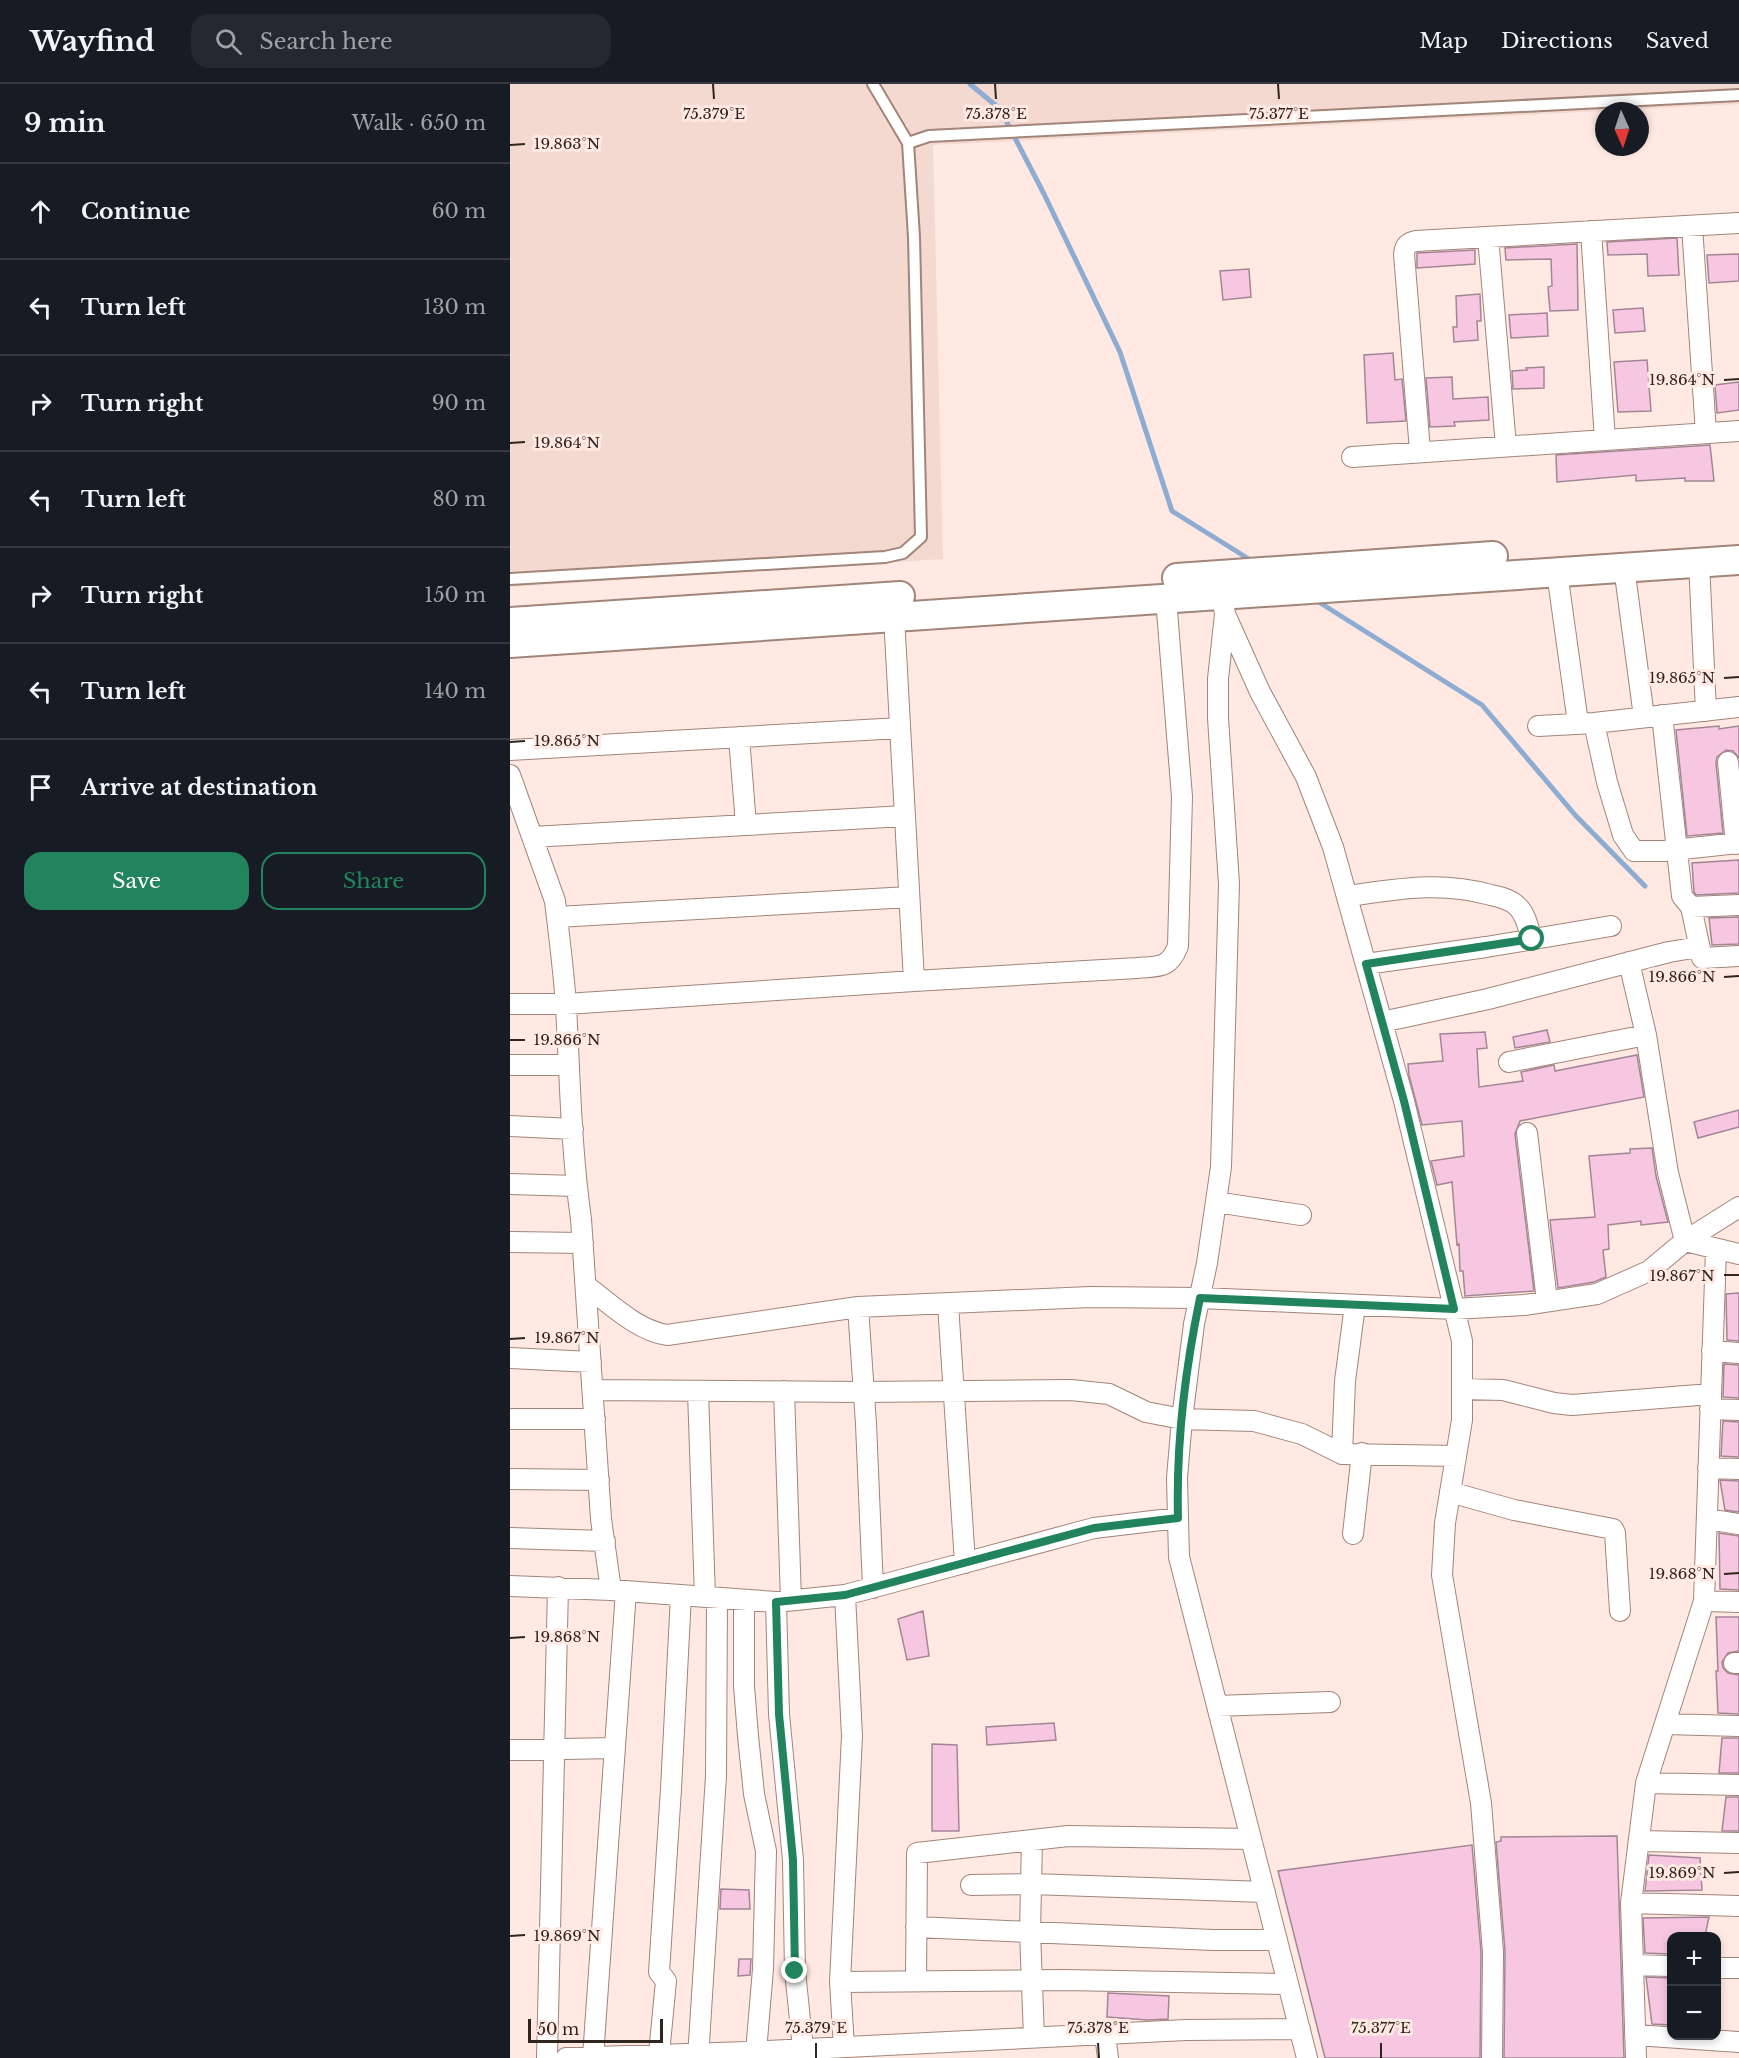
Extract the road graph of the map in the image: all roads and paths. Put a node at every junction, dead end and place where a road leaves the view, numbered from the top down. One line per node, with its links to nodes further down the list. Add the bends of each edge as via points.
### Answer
1 (873, 84): 3 (lane)
2 (1739, 94): 3 (lane, via 929,136)
3 (908, 143): 19 (lane, via 921,537 903,553 885,557)
4 (1739, 223): 5 (street)
5 (1692, 226): 6 (street); 9 (street)
6 (1591, 231): 7 (street); 10 (street)
7 (1488, 237): 11 (street); 12 (street, via 1416,241 1405,248)
8 (1739, 431): 9 (street)
9 (1706, 433): 10 (street)
10 (1605, 440): 11 (street)
11 (1506, 446): 12 (street)
12 (1420, 451): 13 (street)
13 (1352, 457)
14 (1739, 540): 20 (street)
15 (1739, 560): 16 (street)
16 (1699, 562): 17 (street); 27 (street)
17 (1624, 567): 18 (street); 28 (street)
18 (1557, 572): 20 (street); 29 (street)
19 (510, 579)
20 (1309, 579): 21 (street)
21 (1226, 591): 22 (street); 24 (street); 41 (street, via 1260,692 1306,777); 65 (street, via 1218,718 1229,884 1221,1167)
22 (1167, 599): 23 (street); 52 (street, via 1182,797 1178,946 1173,958 1166,965 1137,968)
23 (894, 616): 25 (street); 31 (street)
24 (510, 622)
25 (510, 643)
26 (1739, 707): 27 (street)
27 (1706, 711): 28 (street)
28 (1653, 716): 29 (street); 40 (street)
29 (1586, 723): 30 (street); 40 (street, via 1623,835 1634,851)
30 (1538, 726)
31 (900, 729): 32 (street); 36 (street)
32 (739, 737): 33 (street); 37 (street)
33 (510, 750)
34 (1728, 762): 39 (street)
35 (510, 775): 38 (street)
36 (905, 816): 37 (street); 42 (street)
37 (746, 825): 38 (street)
38 (532, 837): 45 (street, via 555,901)
39 (1738, 843): 40 (street)
40 (1677, 850): 44 (street, via 1682,896)
41 (1348, 896): 47 (street, via 1426,886 1478,892 1517,906); 51 (street)
42 (909, 897): 45 (street); 52 (street)
43 (1739, 905): 44 (street)
44 (1691, 907): 48 (street)
45 (556, 917): 54 (street)
46 (1611, 926): 47 (street)
47 (1532, 939): 51 (street)
48 (1700, 947): 49 (street, via 1702,958); 50 (street)
49 (1739, 956)
50 (1629, 962): 55 (street); 56 (street)
51 (1366, 964): 55 (street)
52 (914, 981): 54 (street)
53 (510, 1004): 54 (street)
54 (566, 1004): 59 (street)
55 (1382, 1022): 79 (street)
56 (1646, 1035): 57 (street); 68 (street, via 1668,1173)
57 (1509, 1062)
58 (510, 1065): 59 (street)
59 (569, 1065): 61 (street)
60 (510, 1126): 61 (street)
61 (573, 1129): 64 (street)
62 (1527, 1133): 75 (street)
63 (510, 1184): 64 (street)
64 (576, 1186): 70 (street)
65 (1216, 1202): 67 (street); 74 (street)
66 (1739, 1208): 68 (street)
67 (1301, 1215)
68 (1685, 1241): 71 (street); 75 (street, via 1649,1271 1597,1294)
69 (510, 1242): 70 (street)
70 (583, 1243): 73 (street)
71 (1716, 1250): 72 (street); 80 (street)
72 (1739, 1254)
73 (586, 1286): 78 (street, via 644,1328 667,1335); 83 (street)
74 (1200, 1298): 76 (street, via 1090,1297); 77 (street); 94 (street)
75 (1547, 1301): 79 (street)
76 (948, 1304): 78 (street); 87 (street)
77 (1355, 1305): 79 (street); 95 (street, via 1345,1381)
78 (858, 1307): 89 (street)
79 (1454, 1309): 84 (street, via 1462,1341)
80 (1712, 1351): 81 (street); 90 (street)
81 (1739, 1353)
82 (510, 1358): 83 (street)
83 (591, 1362): 85 (street)
84 (1462, 1389): 90 (street, via 1503,1390 1572,1405); 97 (street)
85 (593, 1390): 86 (street); 93 (street)
86 (698, 1391): 88 (street); 116 (street)
87 (954, 1391): 89 (street); 94 (street, via 1071,1390 1109,1394 1146,1412); 109 (street)
88 (784, 1392): 89 (street); 118 (street)
89 (863, 1392): 112 (street)
90 (1711, 1401): 91 (street); 98 (street)
91 (1739, 1410)
92 (510, 1419): 93 (street)
93 (595, 1419): 101 (street)
94 (1182, 1419): 95 (street, via 1254,1421 1302,1434); 103 (street)
95 (1342, 1454): 96 (street)
96 (1362, 1454): 97 (street); 106 (street)
97 (1456, 1456): 102 (street)
98 (1708, 1468): 99 (street); 104 (street)
99 (1739, 1469)
100 (510, 1479): 101 (street)
101 (599, 1480): 108 (street)
102 (1450, 1492): 121 (street, via 1514,1510 1613,1529); 169 (street, via 1442,1575 1481,1803 1493,1952)
103 (1178, 1518): 109 (street, via 1094,1528); 123 (street, via 1179,1557)
104 (1707, 1519): 105 (street); 119 (street)
105 (1739, 1524)
106 (1353, 1534)
107 (510, 1538): 108 (street)
108 (604, 1541): 113 (street)
109 (965, 1563): 112 (street)
110 (510, 1586): 111 (street)
111 (558, 1587): 113 (street); 127 (street)
112 (873, 1587): 115 (street)
113 (619, 1591): 114 (street); 126 (street)
114 (681, 1595): 116 (street); 160 (street, via 658,1972 666,1981)
115 (845, 1595): 118 (street); 148 (street, via 852,1736)
116 (711, 1597): 117 (street); 162 (street, via 716,1776)
117 (744, 1600): 118 (street); 161 (street, via 748,1736 754,1794 766,1851 763,1969)
118 (784, 1601): 157 (street, via 779,1714 793,1860 795,1971)
119 (1704, 1601): 120 (street); 124 (street)
120 (1739, 1602)
121 (1620, 1611)
122 (1330, 1702): 123 (street)
123 (1218, 1707): 131 (street)
124 (1665, 1724): 125 (street); 129 (street)
125 (1739, 1726)
126 (615, 1748): 127 (street); 163 (street)
127 (553, 1749): 128 (street); 165 (street)
128 (510, 1750)
129 (1646, 1783): 130 (street); 133 (street)
130 (1739, 1785)
131 (1251, 1839): 132 (street, via 1068,1836); 137 (street)
132 (1032, 1840): 135 (street); 140 (street, via 917,1853)
133 (1639, 1841): 134 (street); 138 (street)
134 (1739, 1843)
135 (1031, 1884): 136 (street); 137 (street); 141 (street)
136 (971, 1885)
137 (1265, 1892): 142 (street)
138 (1631, 1903): 139 (street); 143 (street)
139 (1739, 1906)
140 (916, 1927): 141 (street); 149 (street)
141 (1030, 1932): 142 (street); 147 (street)
142 (1277, 1940): 150 (street)
143 (1633, 1965): 144 (street); 153 (street)
144 (1667, 1966)
145 (1721, 1968): 146 (street)
146 (1739, 1968)
147 (1033, 1980): 149 (street); 150 (street); 154 (street)
148 (840, 1982): 149 (street); 156 (street)
149 (916, 1982)
150 (1288, 1984): 151 (street)
151 (1300, 2029): 152 (street); 168 (street)
152 (1105, 2034): 154 (street); 167 (street)
153 (1635, 2035): 155 (street); 170 (street)
154 (1034, 2037): 158 (street)
155 (1739, 2042)
156 (844, 2047): 157 (street); 159 (street)
157 (803, 2049): 161 (street)
158 (985, 2049): 159 (street)
159 (867, 2052)
160 (659, 2054): 162 (street); 164 (street)
161 (750, 2054): 162 (street)
162 (698, 2055)
163 (593, 2057): 164 (street); 166 (street)
164 (630, 2057)
165 (547, 2058)
166 (566, 2058)
167 (1108, 2058)
168 (1307, 2058)
169 (1492, 2058)
170 (1636, 2058)

